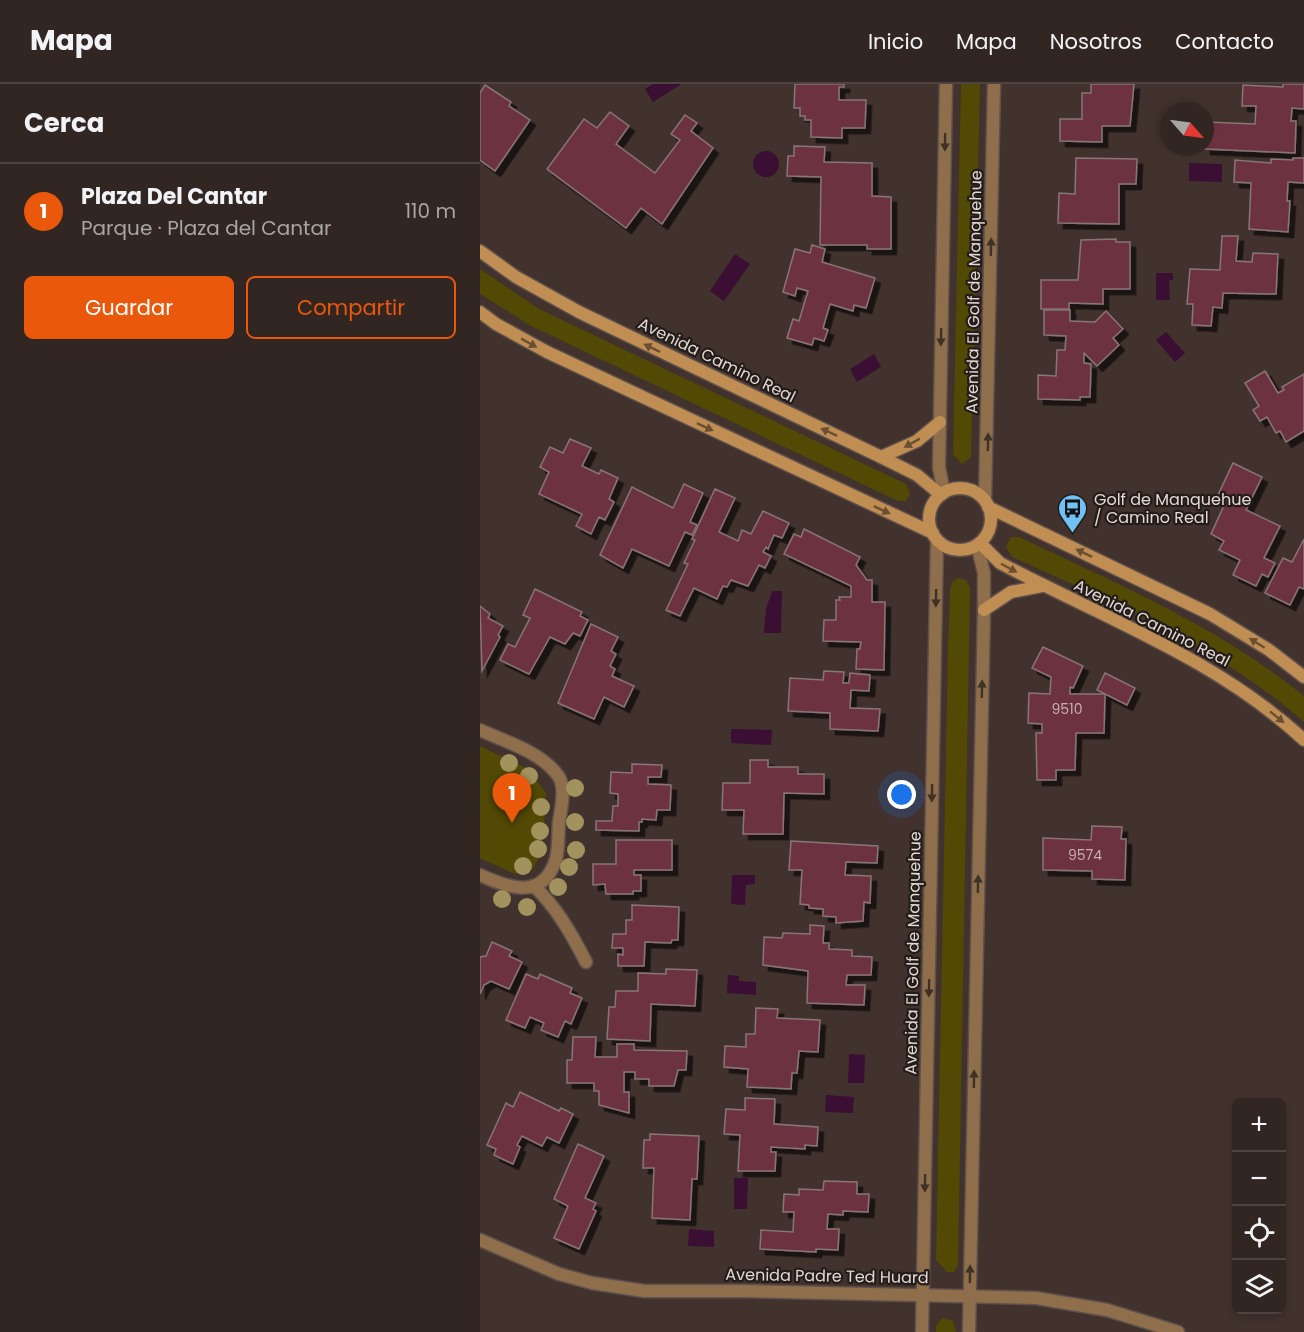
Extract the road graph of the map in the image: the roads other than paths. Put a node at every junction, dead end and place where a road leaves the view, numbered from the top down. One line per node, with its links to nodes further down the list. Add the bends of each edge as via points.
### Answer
1 (946, 84): 5 (street, Avenida El Golf de Manquehue, one-way to 5)
2 (994, 84): 8 (street, Avenida El Golf de Manquehue, one-way to 2)
3 (480, 251): 6 (main road, Avenida Camino Real, one-way to 3, via 579,312 516,277)
4 (480, 312): 9 (main road, one-way to 9, via 547,352)
5 (940, 422): 6 (main road, one-way to 6, via 917,441); 7 (street, Avenida El Golf de Manquehue)
6 (881, 457): 7 (main road, Avenida Camino Real)
7 (943, 494): 8 (main road, via 970,490); 9 (main road, via 930,516)
8 (987, 504): 10 (main road, via 991,524); 13 (main road, Avenida Camino Real, one-way to 8, via 1210,614)
9 (935, 536): 10 (main road, via 953,549); 20 (street, Avenida El Golf de Manquehue, one-way to 20)
10 (978, 544): 11 (main road, Avenida Camino Real, one-way to 11, via 993,558); 12 (street, via 984,573)
11 (1044, 586): 12 (main road, via 1011,592); 15 (main road, Avenida Camino Real, one-way to 15, via 1210,669 1276,715)
12 (984, 610): 21 (street, one-way to 12)
13 (1304, 677)
14 (480, 730): 17 (street, via 546,764 560,778 556,859 546,878)
15 (1304, 740)
16 (480, 875): 17 (street, via 508,887)
17 (534, 886): 18 (street, via 567,926)
18 (586, 962)
19 (480, 1240): 20 (street, Avenida Padre Ted Huard, via 559,1274 644,1291)
20 (923, 1294): 21 (street, Avenida Padre Ted Huard); 22 (street, Avenida El Golf de Manquehue)
21 (970, 1295): 23 (street); 24 (street, Avenida Padre Ted Huard, via 1072,1303)
22 (922, 1332)
23 (969, 1332)
24 (1178, 1332)

